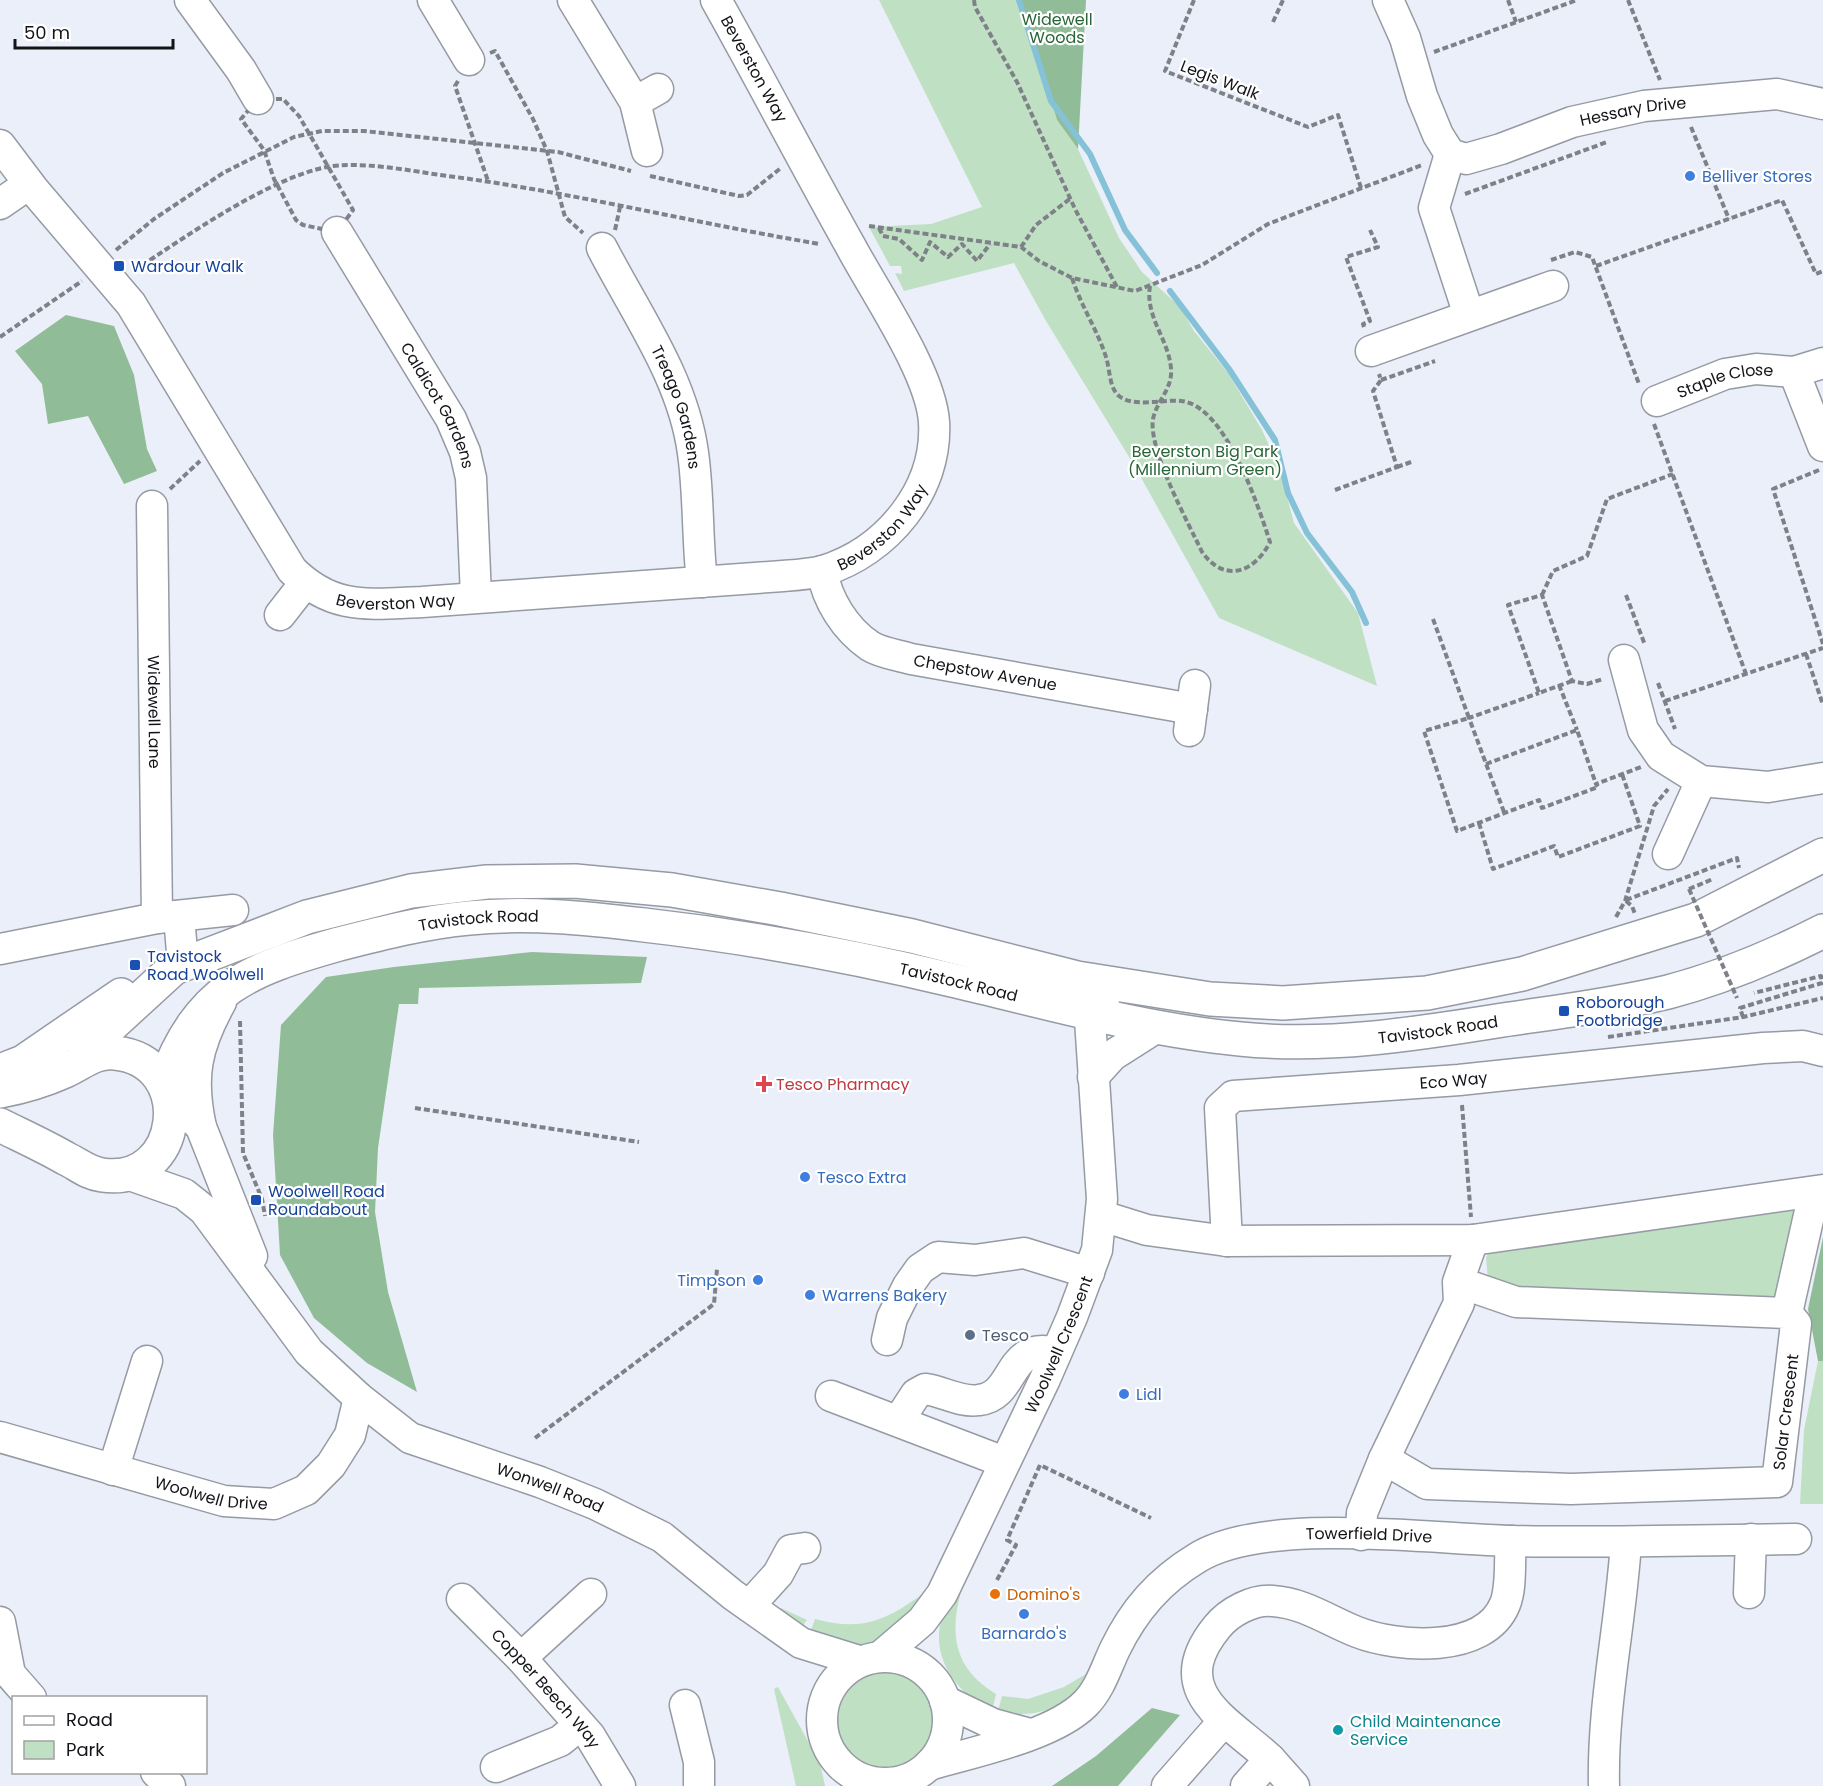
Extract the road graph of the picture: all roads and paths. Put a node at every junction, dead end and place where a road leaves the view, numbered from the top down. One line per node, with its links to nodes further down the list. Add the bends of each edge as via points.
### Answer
1 (190, 0): 16 (street)
2 (433, 0): 14 (street)
3 (573, 0): 25 (street, via 646,96)
4 (716, 0): 27 (street, Beverston Way)
5 (974, 0): 34 (path)
6 (1194, 0): 32 (path, Legis Walk, via 1165,71 1308,127 1338,115)
7 (1282, 0): 12 (path)
8 (1388, 0): 15 (street)
9 (1508, 0): 13 (path)
10 (1577, 0): 13 (path)
11 (1628, 0): 17 (path, via 1655,73)
12 (1273, 22)
13 (1516, 22): 15 (path)
14 (469, 60): 21 (path, via 455,86); 24 (path, via 495,51)
15 (1412, 61): 26 (street, via 1437,135)
16 (258, 99): 19 (path, via 283,99); 23 (path, via 241,119)
17 (1676, 102): 18 (street, Hessary Drive, via 1776,94); 26 (street, Hessary Drive, via 1572,122 1466,159); 37 (path, via 1680,116 1694,130)
18 (1823, 104)
19 (310, 134): 21 (path, via 364,131); 23 (path); 28 (path)
20 (1615, 139): 36 (path, via 1475,189)
21 (475, 144): 24 (path); 29 (path)
22 (0, 145): 30 (street, Beverston Way)
23 (264, 150): 31 (path); 45 (path, via 222,172 154,219)
24 (546, 151): 27 (path, via 739,196 747,195 774,171); 33 (path)
25 (647, 151)
26 (1450, 154): 32 (path); 36 (street)
27 (802, 157): 40 (street, Beverston Way)
28 (328, 166): 29 (path); 31 (path); 39 (path, via 353,210)
29 (488, 181): 33 (path)
30 (29, 184): 35 (street); 45 (street, Beverston Way)
31 (279, 185): 39 (path, via 296,220); 45 (path)
32 (1361, 188): 47 (path, via 1268,224 1202,265)
33 (557, 193): 40 (path, via 829,245); 43 (path, via 565,217)
34 (1071, 198): 42 (path, via 1036,225); 49 (path)
35 (0, 204)
36 (1434, 208): 50 (street)
37 (1729, 219): 44 (path, via 1782,200 1816,273); 57 (path, via 1596,266)
38 (879, 228): 40 (path, via 861,225); 41 (path); 41 (path, via 883,236 899,238 922,260 930,242 948,256 962,244 977,261)
39 (337, 232): 70 (street, Caldicot Gardens, via 451,419 465,452 471,478)
40 (844, 234): 66 (street, Beverston Way, via 923,381 930,399 933,447 926,476 901,519 868,549)
41 (991, 243): 42 (path)
42 (1021, 247): 46 (path)
43 (602, 248): 67 (street, Treago Gardens, via 658,350 683,407 693,452)
44 (1823, 271)
45 (106, 272): 51 (path); 59 (street, Beverston Way)
46 (1072, 278): 49 (path); 58 (path, via 1100,340 1113,389 1128,400)
47 (1150, 286): 49 (path, via 1135,291); 58 (path, via 1151,317 1161,330 1172,372)
48 (1553, 286): 50 (street)
49 (1118, 288)
50 (1469, 315): 52 (street)
51 (0, 337)
52 (1371, 351)
53 (1435, 361): 56 (path)
54 (1823, 363): 55 (street, Staple Close)
55 (1794, 372): 57 (street, Staple Close, via 1756,369 1725,374); 60 (street, Staple Close)
56 (1381, 380)
57 (1650, 397): 64 (path)
58 (1161, 401): 58 (path, via 1187,401 1201,408 1243,468 1270,542 1252,566 1228,571 1211,564 1202,552 1164,471 1155,438 1153,420)
59 (217, 445): 65 (path); 68 (street, Beverston Way, via 292,570)
60 (1823, 446)
61 (1414, 461): 62 (path)
62 (1397, 467)
63 (1823, 469): 73 (path, via 1773,489)
64 (1673, 474): 69 (path, via 1606,499 1587,556 1553,571); 76 (path)
65 (152, 506): 99 (street, Widewell Lane)
66 (822, 571): 67 (street, Beverston Way); 82 (street, Chepstow Avenue, via 836,610 851,630 871,646 911,658)
67 (702, 582): 70 (street, Beverston Way)
68 (305, 583): 70 (street, Beverston Way, via 332,599 350,604); 71 (street)
69 (1542, 595): 77 (path); 79 (path, via 1508,605)
70 (476, 597)
71 (280, 615)
72 (1433, 619): 83 (path)
73 (1823, 646): 74 (path)
74 (1806, 654): 76 (path); 81 (path)
75 (1625, 666): 77 (path, via 1587,684); 85 (street, via 1643,730)
76 (1746, 674): 80 (path)
77 (1572, 681): 78 (path)
78 (1559, 686): 79 (path); 84 (path)
79 (1539, 693): 83 (path)
80 (1665, 701)
81 (1823, 705)
82 (1192, 708)
83 (1469, 718): 86 (path); 92 (path, via 1424,731 1456,831)
84 (1577, 730): 86 (path); 90 (path)
85 (1664, 758): 87 (path); 89 (street)
86 (1486, 764): 91 (path)
87 (1622, 774): 90 (path); 92 (path, via 1640,826 1558,857 1554,846 1493,869)
88 (1823, 778): 89 (street, via 1768,787)
89 (1701, 781): 93 (street)
90 (1596, 784): 91 (path, via 1598,787 1542,808 1539,800)
91 (1504, 813): 92 (path)
92 (1479, 823)
93 (1668, 854)
94 (1823, 855): 105 (highway, Tavistock Road, via 1696,920 1522,974 1426,993 1283,1003 1210,999)
95 (1731, 872): 97 (path, via 1741,867 1737,858)
96 (1720, 876): 110 (path, bridge, via 1689,889 1737,998 1821,976 1822,983 1740,1008)
97 (1625, 901): 100 (path, via 1632,906); 101 (path)
98 (233, 910): 99 (street)
99 (168, 917): 103 (street); 104 (street)
100 (1636, 918)
101 (1612, 922)
102 (1817, 936): 111 (highway, Tavistock Road, via 1781,953 1668,992 1375,1039 1293,1043)
103 (0, 949)
104 (178, 966): 105 (highway, Tavistock Road, via 307,917 391,895 488,882 575,881 672,890 780,909); 114 (highway, Tavistock Road, via 103,1033); 115 (highway, via 109,1002 23,1062)
105 (1114, 985): 109 (street)
106 (1823, 998): 110 (path)
107 (234, 1001): 108 (highway, Tavistock Road, via 279,961 390,930 471,918 565,916 792,945); 118 (highway, Tavistock Road, via 213,1000 191,1023 174,1055); 122 (street, via 209,1024 198,1055 194,1081); 127 (path, via 243,1153)
108 (1059, 1005): 109 (highway, Tavistock Road); 116 (street, Woolwell Crescent)
109 (1090, 1013): 111 (highway, Tavistock Road); 116 (street)
110 (1743, 1017): 112 (path)
111 (1157, 1027): 116 (street, via 1113,1055)
112 (1650, 1029)
113 (1823, 1051): 117 (street, Eco Way, via 1803,1046 1763,1048)
114 (75, 1065): 118 (highway, via 100,1053 125,1054 147,1065); 119 (highway, via 21,1087)
115 (0, 1071)
116 (1093, 1077): 126 (street, Woolwell Crescent)
117 (1459, 1080): 128 (path); 129 (street, Eco Way, via 1233,1096 1220,1108)
118 (166, 1089): 122 (street, Wonwell Road); 124 (highway, via 171,1119 165,1143 149,1162)
119 (0, 1091)
120 (415, 1108): 123 (path)
121 (0, 1125): 124 (highway, via 79,1167 102,1175)
122 (201, 1127): 133 (street, Wonwell Road)
123 (639, 1142)
124 (127, 1174): 133 (street, Wonwell Road, via 184,1194 204,1210)
125 (1819, 1192): 128 (street); 134 (street)
126 (1102, 1216): 129 (street, via 1147,1230); 131 (street, Woolwell Crescent)
127 (266, 1218)
128 (1473, 1240): 129 (street); 132 (street)
129 (1227, 1242)
130 (717, 1269): 142 (path, via 714,1305)
131 (1089, 1273): 135 (street, via 1024,1253 975,1260 939,1257 921,1269 899,1300); 136 (street, Woolwell Crescent)
132 (1458, 1282): 134 (street, via 1516,1302); 143 (street, via 1459,1303)
133 (264, 1290): 139 (street, Wonwell Road, via 309,1352)
134 (1787, 1313): 143 (street, Solar Crescent, via 1796,1324 1777,1482 1571,1489 1426,1484)
135 (887, 1340)
136 (1056, 1353): 140 (street, via 1040,1349 1021,1357 1007,1381 982,1400 964,1401 925,1389 915,1394); 144 (street, Woolwell Crescent)
137 (147, 1361): 145 (street)
138 (831, 1396): 140 (street)
139 (359, 1398): 145 (street, Woolwell Drive, via 350,1435 331,1466 306,1491 274,1504 224,1501); 158 (street, Wonwell Road, via 410,1438 540,1482 662,1537)
140 (899, 1420): 144 (street)
141 (0, 1437): 145 (street, Woolwell Drive)
142 (535, 1438)
143 (1384, 1459): 147 (street, via 1362,1513)
144 (1004, 1462): 154 (street, Woolwell Crescent)
145 (114, 1470)
146 (1151, 1518): 153 (path, via 1041,1465 1008,1540 1016,1545)
147 (1361, 1535): 150 (street, Towerfield Drive); 168 (street, Towerfield Drive, via 1283,1534 1232,1543 1199,1556 1144,1601 1085,1704 1067,1718)
148 (1751, 1539): 149 (street, Towerfield Drive); 151 (street, Towerfield Drive); 155 (street)
149 (1796, 1539)
150 (1511, 1541): 151 (street, Towerfield Drive); 166 (street, via 1505,1603 1494,1622 1479,1633 1456,1641 1420,1644 1359,1633 1302,1606 1271,1600 1245,1606 1224,1619 1208,1638 1198,1664 1199,1684 1207,1705)
151 (1626, 1542): 181 (street, via 1623,1600 1603,1744)
152 (806, 1548): 158 (street, via 791,1550 778,1574)
153 (997, 1580)
154 (942, 1593): 161 (street, Woolwell Crescent, via 901,1642); 162 (street, Woolwell Crescent, via 932,1628)
155 (1749, 1593)
156 (591, 1594): 160 (street)
157 (462, 1599): 160 (street, Copper Beech Way)
158 (741, 1601): 161 (street, Wonwell Road, via 801,1643)
159 (0, 1622): 163 (street, via 10,1674)
160 (521, 1658): 167 (street, Copper Beech Way)
161 (870, 1659): 162 (street, via 904,1659); 174 (street, via 836,1678 823,1703 822,1731)
162 (930, 1675): 164 (street)
163 (29, 1696)
164 (945, 1701): 168 (street, via 993,1724); 171 (street, via 946,1735)
165 (685, 1705): 173 (street)
166 (1223, 1722): 169 (street); 178 (street)
167 (580, 1725): 170 (street, via 560,1742); 177 (street, Copper Beech Way)
168 (1030, 1734): 171 (street, Towerfield Drive)
169 (1269, 1759): 179 (street); 180 (street)
170 (494, 1765)
171 (929, 1765): 175 (street)
172 (157, 1774): 176 (street)
173 (699, 1774)
174 (838, 1776): 175 (street)
175 (896, 1784)
176 (170, 1786)
177 (620, 1786)
178 (1167, 1786)
179 (1246, 1786)
180 (1294, 1786)
181 (1604, 1786)

